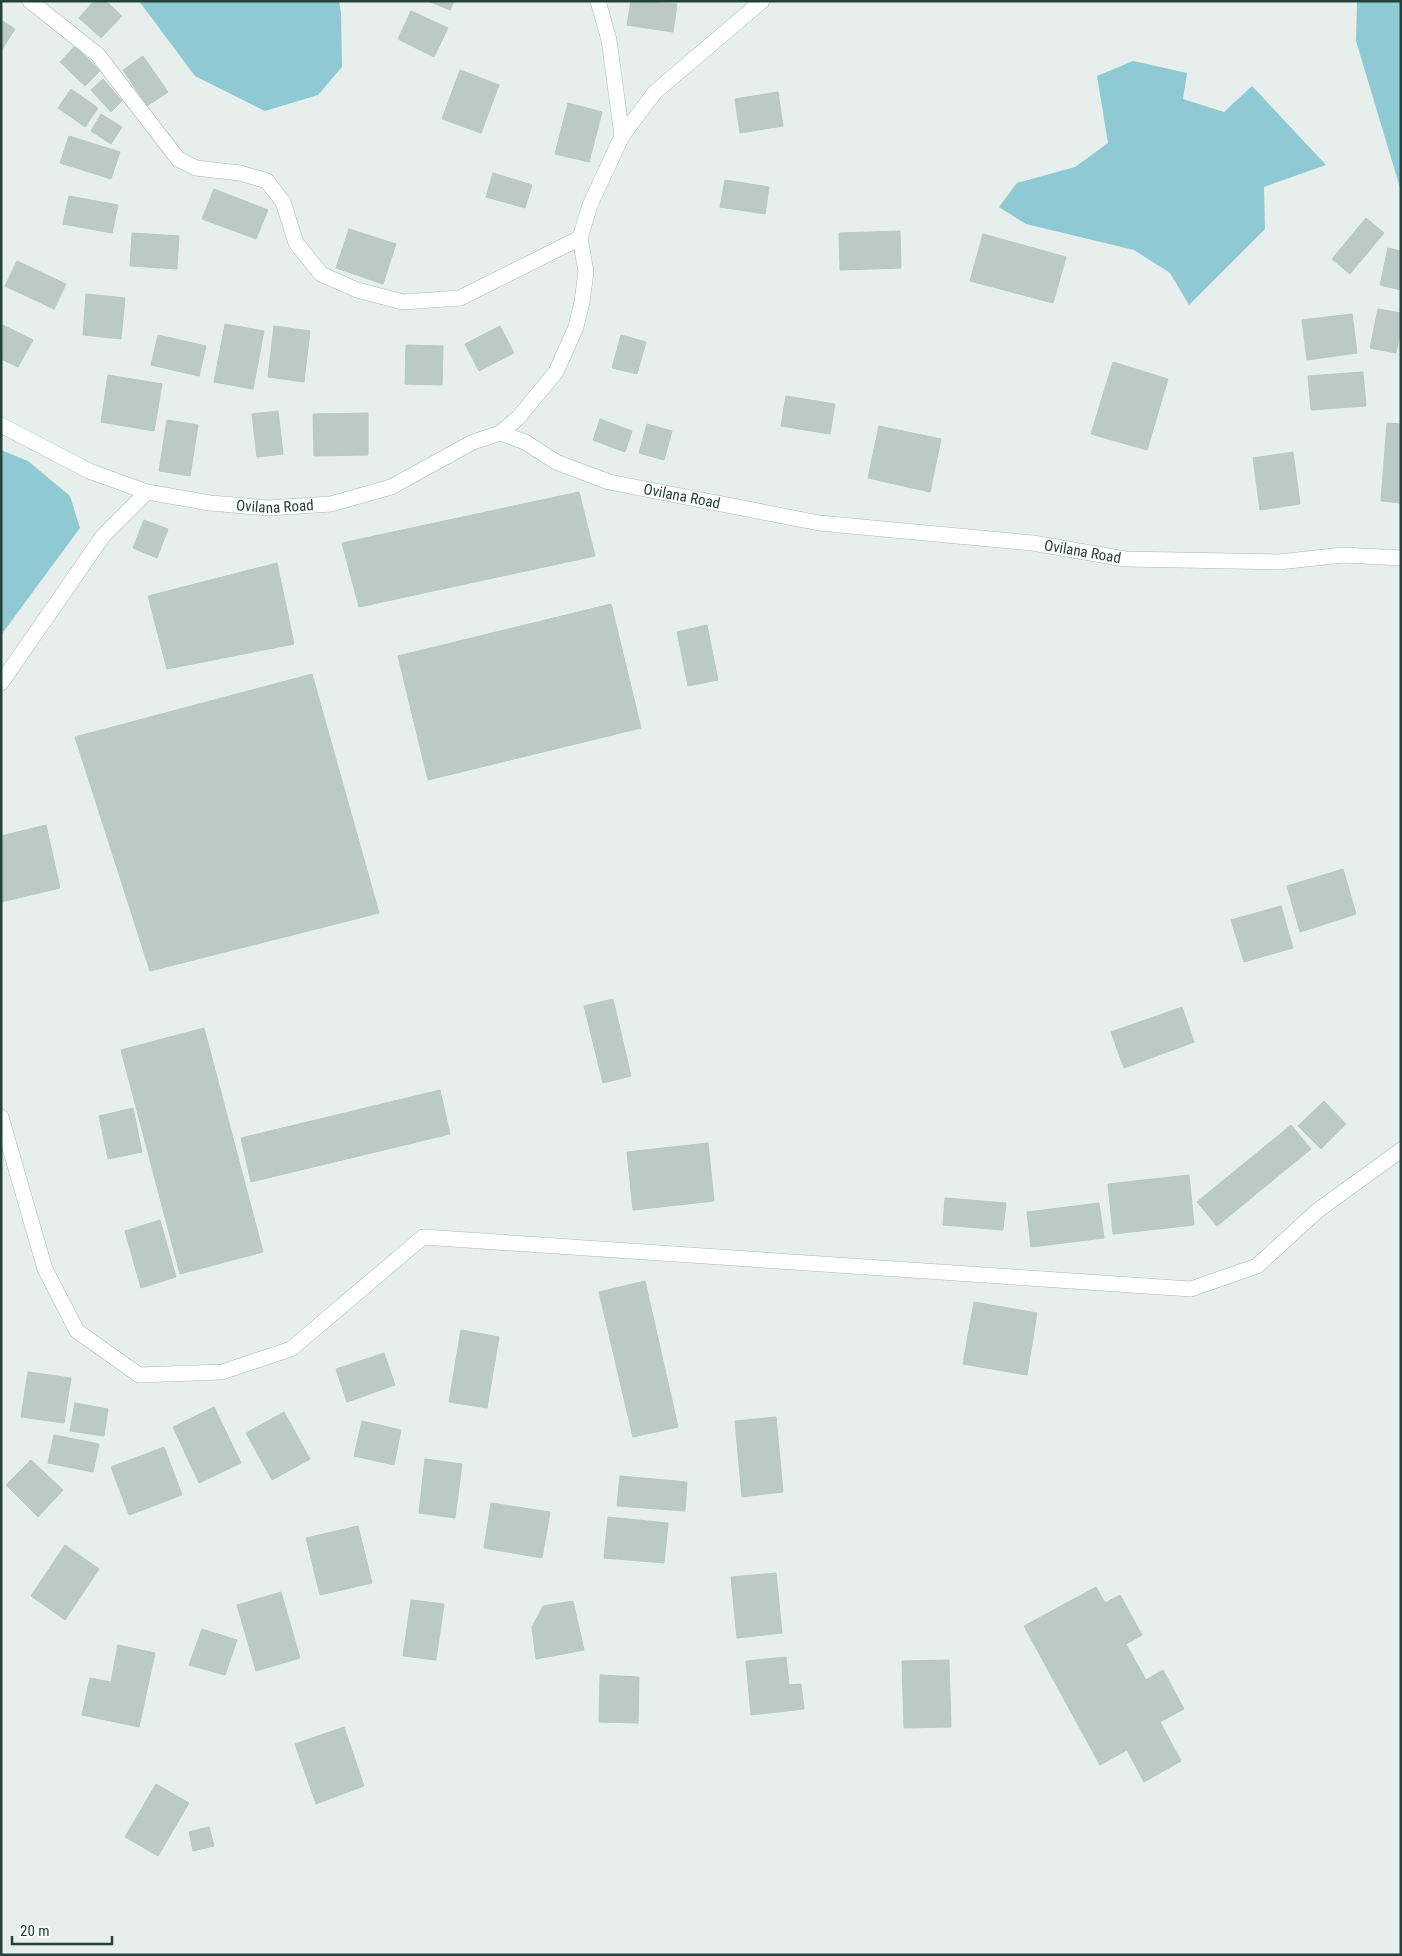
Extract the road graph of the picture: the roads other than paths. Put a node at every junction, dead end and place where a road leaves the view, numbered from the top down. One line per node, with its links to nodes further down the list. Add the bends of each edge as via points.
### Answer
1 (30, 1): 5 (street, via 98,55 178,159 196,168 240,173 267,182 283,202 296,243 308,259 321,274 357,290 403,302 460,298)
2 (598, 1): 4 (street, via 609,40)
3 (762, 1): 4 (street, via 655,92)
4 (622, 136): 5 (street, via 590,205)
5 (580, 238): 7 (street, via 586,272 576,327 556,372 518,418)
6 (1, 425): 8 (street, Ovilana Road, via 89,471)
7 (500, 433): 8 (street, Ovilana Road, via 473,442 391,487 331,504 269,508 210,503); 9 (street, Ovilana Road, via 525,442 556,462 609,482 819,523 1033,543 1125,559 1279,562 1343,555)
8 (147, 492): 10 (street, via 103,536)
9 (1401, 558)
10 (1, 683)
11 (1, 1117): 12 (street, via 45,1269 77,1330 139,1376 222,1372 291,1349 423,1237 1190,1289 1257,1266 1317,1211)
12 (1401, 1150)

